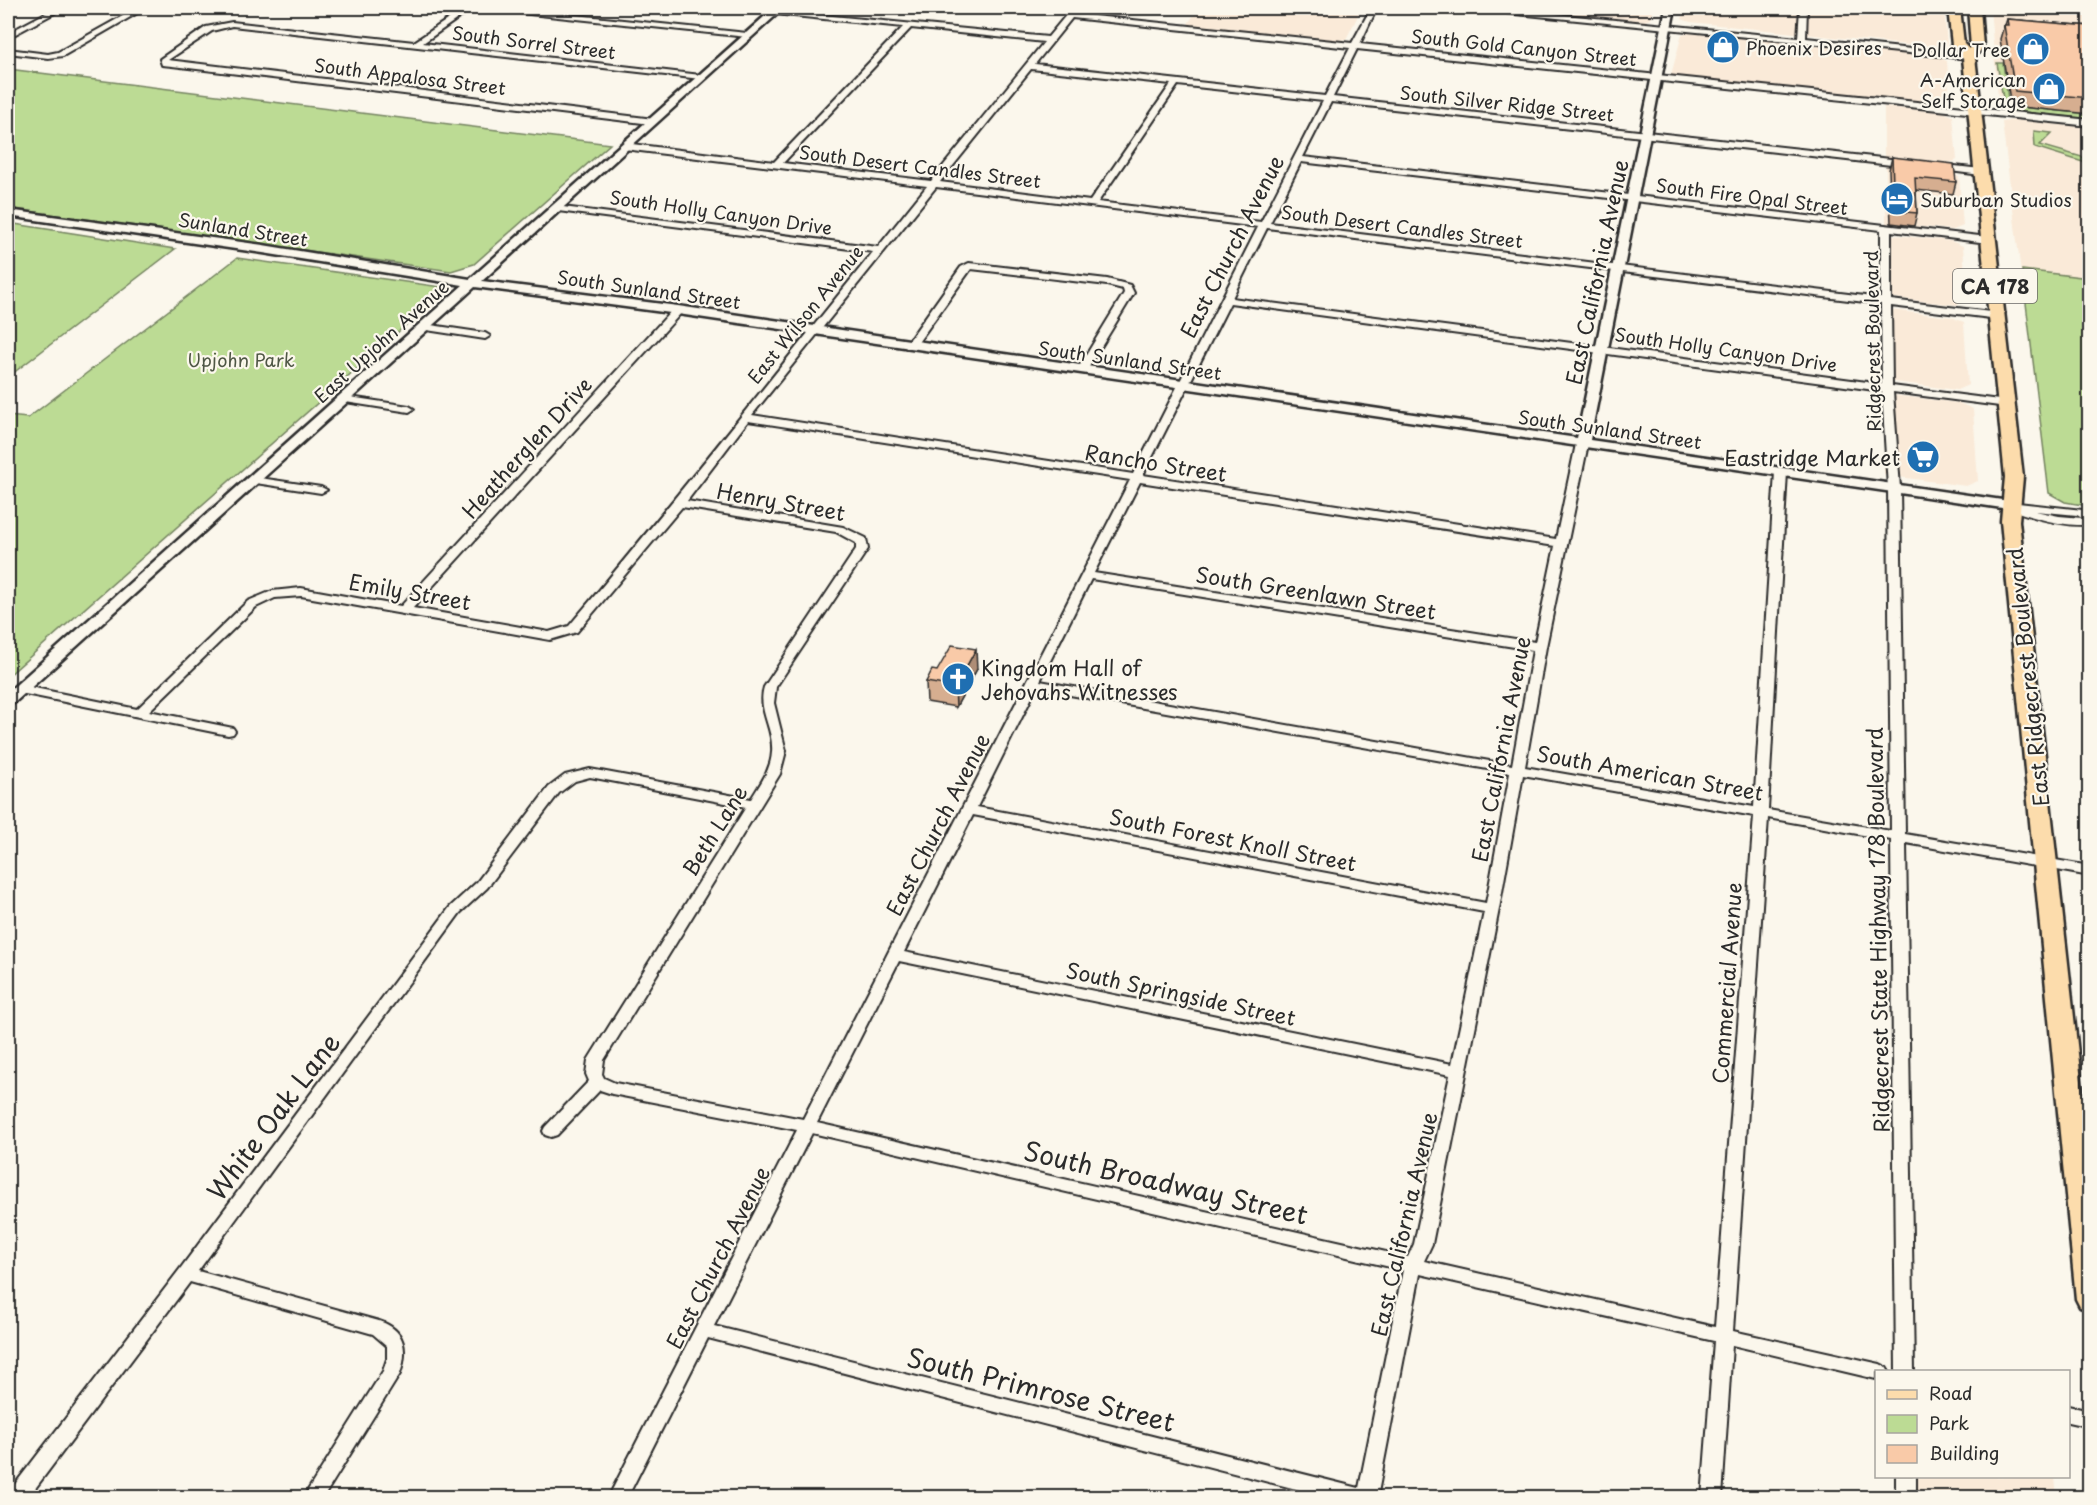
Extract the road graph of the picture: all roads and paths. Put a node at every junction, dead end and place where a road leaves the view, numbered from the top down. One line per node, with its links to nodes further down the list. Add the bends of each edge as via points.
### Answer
1 (60, 8): 20 (street)
2 (142, 8): 25 (street, via 60,54)
3 (469, 8): 23 (street)
4 (492, 8): 15 (street)
5 (564, 8): 15 (street)
6 (1076, 8): 16 (street, East Wilson Avenue)
7 (1374, 8): 24 (street, East Church Avenue)
8 (1476, 8): 14 (street)
9 (1671, 8): 18 (street, East California Avenue)
10 (1804, 8): 21 (street)
11 (1954, 8): 26 (main road, East Ridgecrest Boulevard / CA 178, via 1958,45)
12 (1974, 8): 26 (main road, East Ridgecrest Boulevard / CA 178, via 1977,47)
13 (776, 10): 17 (street); 19 (street, East Upjohn Avenue)
14 (1530, 10): 18 (street)
15 (555, 15): 19 (street)
16 (1070, 16): 22 (street, East Wilson Avenue); 24 (street, South Gold Canyon Street)
17 (910, 25): 22 (street); 39 (street)
18 (1667, 25): 21 (street); 30 (street, East California Avenue)
19 (747, 35): 29 (street, East Upjohn Avenue)
20 (8, 36)
21 (1803, 38): 26 (street)
22 (1050, 40): 28 (street, East Wilson Avenue)
23 (417, 44): 27 (street, South Sorrel Street, via 220,25 167,56); 29 (street, South Sorrel Street)
24 (1355, 46): 30 (street, South Gold Canyon Street); 32 (street, East Church Avenue)
25 (8, 51)
26 (1969, 57): 33 (main road, East Ridgecrest Boulevard / CA 178)
27 (165, 63): 34 (street, South Appalosa Street)
28 (1029, 66): 31 (street, South Silver Ridge Street); 41 (street, East Wilson Avenue)
29 (701, 77): 34 (street, East Upjohn Avenue)
30 (1658, 78): 33 (street, South Gold Canyon Street); 36 (street, East California Avenue)
31 (1175, 84): 32 (street, South Silver Ridge Street); 43 (street)
32 (1328, 100): 36 (street, South Silver Ridge Street); 38 (street, East Church Avenue)
33 (1975, 111): 35 (street, South Gold Canyon Street); 40 (main road, East Ridgecrest Boulevard / CA 178)
34 (651, 121): 37 (street, East Upjohn Avenue)
35 (2090, 123)
36 (1647, 135): 40 (street, South Silver Ridge Street); 42 (street, East California Avenue)
37 (624, 146): 39 (street, South Desert Candles Street); 44 (street, East Upjohn Avenue)
38 (1298, 159): 42 (street, South Fire Opal Street); 46 (street, East Church Avenue)
39 (776, 165): 41 (street, South Desert Candles Street)
40 (1981, 172): 48 (main road, East Ridgecrest Boulevard / CA 178)
41 (932, 186): 43 (street, South Desert Candles Street); 49 (street, East Wilson Avenue)
42 (1631, 199): 47 (street, South Fire Opal Street); 50 (street, East California Avenue)
43 (1093, 203): 46 (street, South Desert Candles Street)
44 (558, 208): 49 (street, South Holly Canyon Drive); 51 (street, East Upjohn Avenue)
45 (8, 213): 51 (street, Sunland Street)
46 (1264, 225): 50 (street, South Desert Candles Street); 52 (street, East Church Avenue)
47 (1886, 228): 48 (street, South Fire Opal Street); 53 (street, Ridgecrest Boulevard)
48 (1988, 240): 55 (main road, East Ridgecrest Boulevard / CA 178)
49 (880, 250): 57 (street, East Wilson Avenue)
50 (1616, 269): 53 (street, South Desert Candles Street); 60 (street, East California Avenue)
51 (473, 283): 54 (street, South Sunland Street); 56 (street, East Upjohn Avenue)
52 (1226, 300): 60 (street, South Holly Canyon Drive); 62 (street, East Church Avenue)
53 (1888, 303): 55 (street, South Desert Candles Street); 63 (street, Ridgecrest Boulevard)
54 (678, 310): 57 (street, South Sunland Street); 80 (street, Heatherglen Drive)
55 (1999, 316): 65 (main road, East Ridgecrest Boulevard / CA 178)
56 (423, 327): 58 (street); 64 (street, East Upjohn Avenue)
57 (814, 332): 59 (street, South Sunland Street); 67 (street, East Wilson Avenue)
58 (485, 336)
59 (910, 346): 61 (street, South Sunland Street); 61 (street, via 964,269 972,266 1127,287 1129,293)
60 (1601, 350): 63 (street, South Holly Canyon Drive); 68 (street, East California Avenue)
61 (1082, 370): 62 (street, South Sunland Street)
62 (1183, 386): 68 (street, South Sunland Street); 70 (street, East Church Avenue)
63 (1887, 388): 65 (street, South Holly Canyon Drive); 72 (street, Ridgecrest Boulevard)
64 (343, 399): 66 (street); 71 (street, East Upjohn Avenue)
65 (2007, 404): 75 (main road, East Ridgecrest Boulevard / CA 178, via 2015,493)
66 (409, 408)
67 (745, 417): 70 (street, Rancho Street); 74 (street, East Wilson Avenue)
68 (1582, 444): 69 (street, South Sunland Street); 78 (street, East California Avenue)
69 (1781, 472): 72 (street); 91 (street, Commercial Avenue)
70 (1134, 479): 78 (street, Rancho Street); 79 (street, East Church Avenue)
71 (253, 480): 73 (street); 84 (street, East Upjohn Avenue)
72 (1894, 488): 75 (street); 92 (street, Ridgecrest State Highway 178 Boulevard)
73 (321, 490)
74 (679, 503): 77 (street, Henry Street, via 839,529); 81 (street, East Wilson Avenue, via 573,629)
75 (2009, 504): 76 (street, via 2035,515 2079,522); 93 (main road, East Ridgecrest Boulevard / CA 178)
76 (2090, 519)
77 (858, 537): 89 (street, Beth Lane, via 861,549 770,687 767,709 779,743 779,755)
78 (1563, 544): 82 (street, East California Avenue)
79 (1086, 575): 82 (street, South Greenlawn Street); 83 (street, East Church Avenue)
80 (404, 610): 81 (street, Emily Street); 86 (street, Emily Street, via 300,592 283,592 258,601)
81 (555, 636)
82 (1540, 647): 88 (street, East California Avenue)
83 (1032, 684): 88 (street, South American Street); 90 (street, East Church Avenue)
84 (21, 689): 85 (street, East Upjohn Avenue); 86 (street)
85 (8, 700)
86 (139, 714): 87 (street)
87 (228, 731)
88 (1516, 771): 91 (street, South American Street); 95 (street, East California Avenue)
89 (756, 804): 98 (street, Beth Lane, via 596,1060 594,1074); 102 (street, White Oak Lane, via 590,773 562,783 482,885 455,910)
90 (966, 810): 95 (street, South Forest Knoll Street); 96 (street, East Church Avenue)
91 (1761, 813): 92 (street, South American Street); 105 (street, Commercial Avenue)
92 (1896, 838): 93 (street, South American Street); 107 (street, Ridgecrest State Highway 178 Boulevard)
93 (2047, 864): 94 (street, South American Street); 103 (main road, East Ridgecrest Boulevard / CA 178)
94 (2090, 871)
95 (1492, 909): 97 (street, East California Avenue)
96 (895, 955): 97 (street, South Springside Street); 99 (street, East Church Avenue)
97 (1458, 1071): 101 (street, East California Avenue, via 1423,1244)
98 (598, 1082): 99 (street, South Broadway Street); 100 (street)
99 (806, 1126): 101 (street, South Broadway Street); 104 (street, East Church Avenue)
100 (551, 1131)
101 (1413, 1266): 105 (street, South Broadway Street); 114 (street, East California Avenue)
102 (186, 1274): 111 (street, White Oak Lane); 112 (street, via 379,1328 393,1338 399,1354 391,1374)
103 (2090, 1299)
104 (703, 1330): 113 (street, East Church Avenue); 114 (street, South Primrose Street)
105 (1722, 1337): 106 (street, South Broadway Street); 115 (street, Commercial Avenue)
106 (1875, 1370)
107 (1905, 1370)
108 (2070, 1414): 109 (street)
109 (2090, 1419)
110 (1906, 1478): 116 (street)
111 (16, 1497)
112 (312, 1497)
113 (617, 1497)
114 (1366, 1497)
115 (1712, 1497)
116 (1906, 1497)

